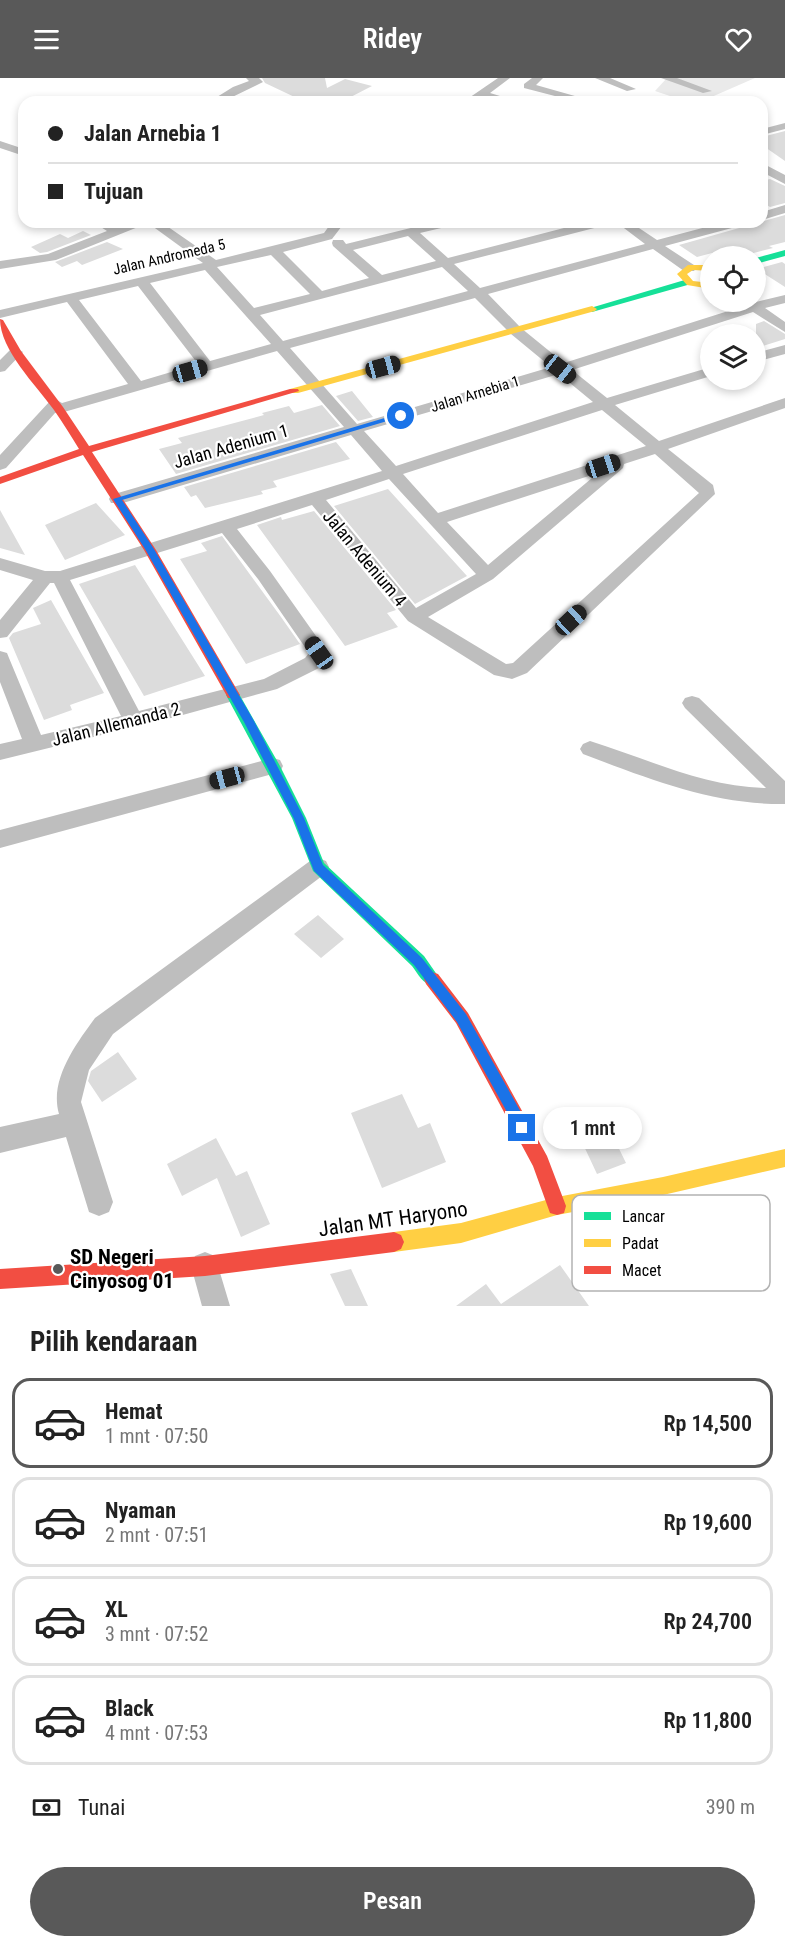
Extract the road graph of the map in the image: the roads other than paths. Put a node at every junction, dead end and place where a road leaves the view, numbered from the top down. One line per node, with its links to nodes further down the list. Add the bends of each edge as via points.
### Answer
1 (251, 78): 9 (street, via 258,82)
2 (506, 78): 8 (street)
3 (538, 78): 12 (street, via 528,86)
4 (600, 78): 6 (street)
5 (666, 78): 7 (street)
6 (631, 89)
7 (707, 92)
8 (483, 94): 10 (street); 11 (street)
9 (225, 96)
10 (479, 96)
11 (491, 96)
12 (567, 96)
13 (785, 126): 14 (street)
14 (768, 130)
15 (0, 144): 16 (street)
16 (18, 151)
17 (768, 170): 18 (street)
18 (785, 180)
19 (785, 209): 20 (street)
20 (768, 214)
21 (111, 228): 30 (street)
22 (125, 228): 30 (street)
23 (161, 228): 40 (street)
24 (334, 228): 32 (street)
25 (427, 228): 31 (street)
26 (579, 228): 38 (street)
27 (631, 228): 33 (street)
28 (716, 228): 29 (street)
29 (712, 229): 33 (street)
30 (117, 231): 39 (street, via 51,257)
31 (411, 232): 34 (street); 38 (street)
32 (328, 236): 34 (street); 35 (street, Jalan Andromeda 5)
33 (656, 245): 42 (street); 46 (street)
34 (344, 248): 44 (street)
35 (274, 251): 40 (street, Jalan Andromeda 5); 47 (street)
36 (785, 253): 37 (street)
37 (766, 258)
38 (445, 263): 44 (street); 46 (street)
39 (0, 265)
40 (211, 265): 43 (street, Jalan Andromeda 5); 53 (street)
41 (700, 271): 42 (street)
42 (688, 275): 45 (street); 57 (street)
43 (141, 281): 48 (street, Jalan Andromeda 5); 62 (street)
44 (380, 281): 47 (street)
45 (700, 281)
46 (479, 294): 57 (street); 58 (street)
47 (319, 295): 53 (street)
48 (70, 297): 54 (street, Jalan Andromeda 5); 67 (street)
49 (785, 299): 50 (street, Jalan Arnebia 1)
50 (766, 302)
51 (727, 312): 64 (street, Jalan Arnebia 1)
52 (762, 312): 56 (street)
53 (252, 313): 58 (street)
54 (0, 314)
55 (0, 322): 60 (street)
56 (785, 328)
57 (516, 331): 64 (street); 66 (street)
58 (282, 347): 62 (street); 66 (street)
59 (785, 350): 61 (street)
60 (16, 352): 63 (street); 70 (street)
61 (766, 355)
62 (207, 366): 67 (street)
63 (0, 368)
64 (560, 369): 69 (street); 71 (street, Jalan Arnebia 1)
65 (700, 375): 69 (street)
66 (316, 384): 71 (street); 73 (street)
67 (137, 386): 70 (street)
68 (785, 403): 72 (street)
69 (604, 404): 72 (street); 76 (street)
70 (57, 407): 73 (street); 75 (street)
71 (355, 430): 76 (street); 78 (street, Jalan Adenium 1)
72 (656, 447): 74 (street); 86 (street, Jalan Adenium 4, via 707,494 520,668 512,672 501,670)
73 (85, 451): 77 (street); 78 (street)
74 (624, 459): 80 (street); 84 (street)
75 (0, 465)
76 (391, 473): 79 (street); 80 (street)
77 (0, 481)
78 (117, 499): 82 (street)
79 (316, 499): 81 (street); 86 (street, Jalan Adenium 4)
80 (434, 520): 84 (street)
81 (226, 527): 82 (street); 89 (street, Jalan Allemanda 2, via 319,653 312,663 270,684)
82 (150, 549): 85 (street); 89 (street)
83 (0, 564): 85 (street)
84 (487, 575): 86 (street)
85 (53, 577): 87 (street); 91 (street)
86 (414, 617)
87 (0, 632)
88 (0, 658): 92 (street)
89 (233, 694): 91 (street, Jalan Allemanda 2); 95 (street)
90 (692, 703): 96 (street)
91 (133, 719): 92 (street, Jalan Allemanda 2)
92 (34, 743): 94 (street, Jalan Allemanda 2)
93 (590, 748): 96 (street, via 641,768 740,795)
94 (0, 752)
95 (275, 772): 97 (street); 98 (street)
96 (785, 795)
97 (0, 839)
98 (318, 867): 99 (street, via 104,1026 81,1056 70,1088 68,1102); 105 (street, via 418,962 462,1018 541,1162)
99 (73, 1123): 100 (street); 103 (street)
100 (0, 1140)
101 (785, 1158): 102 (street, Jalan MT Haryono)
102 (615, 1195)
103 (99, 1202)
104 (572, 1203): 105 (street, Jalan MT Haryono)
105 (557, 1206): 106 (street, Jalan MT Haryono, via 461,1233)
106 (206, 1266): 107 (street, Jalan MT Haryono); 108 (street)
107 (0, 1279)
108 (216, 1306)

